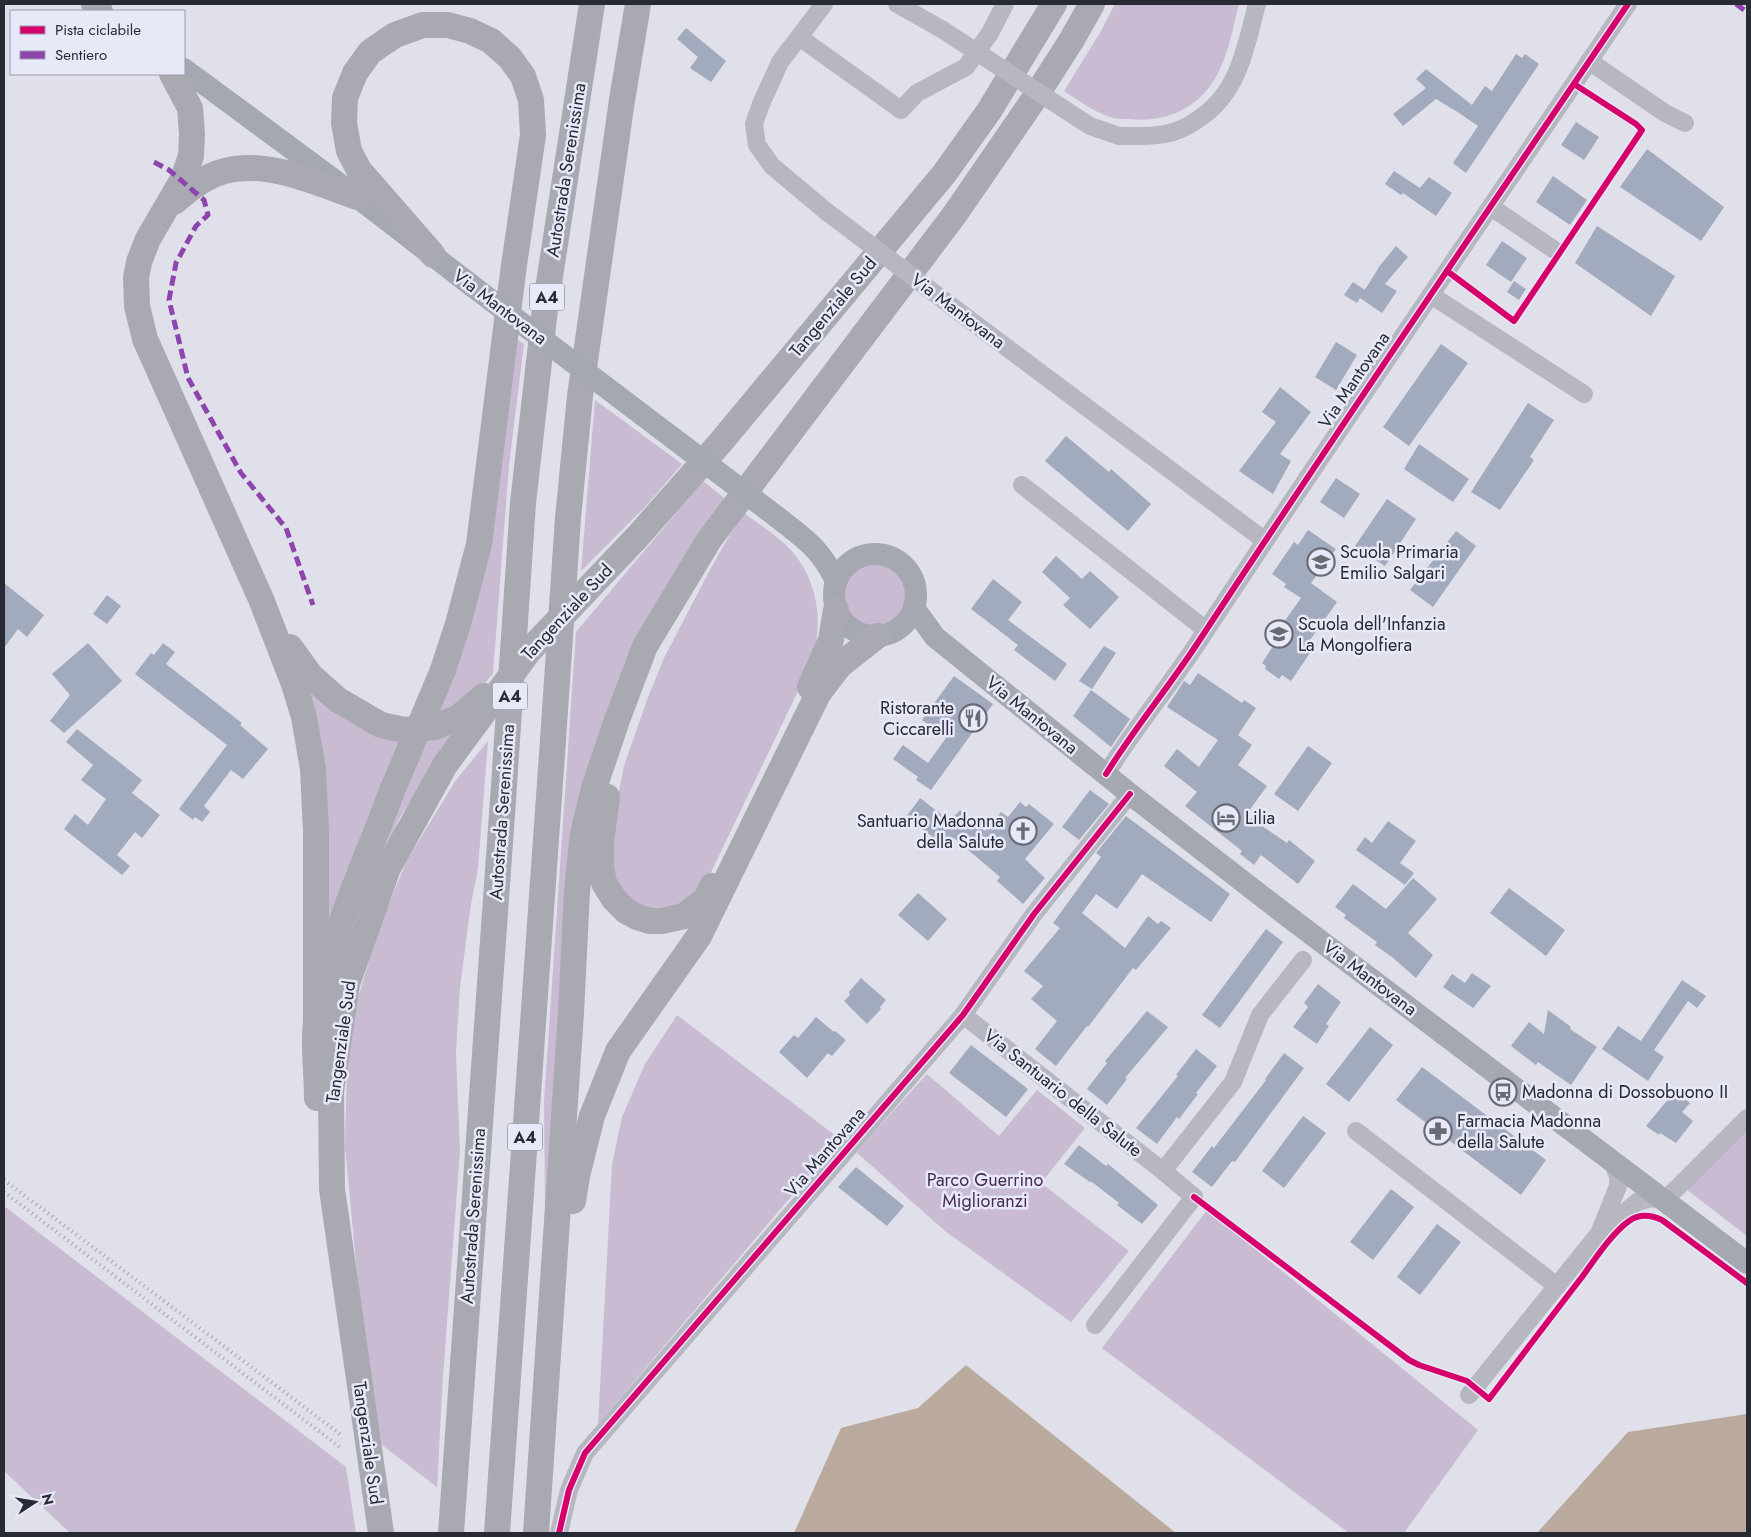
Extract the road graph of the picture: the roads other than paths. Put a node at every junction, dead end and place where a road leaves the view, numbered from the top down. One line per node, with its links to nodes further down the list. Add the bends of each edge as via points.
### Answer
1 (592, 4): 54 (highway, Autostrada Serenissima / A4, bridge, via 545,310 523,503)
2 (638, 4): 55 (highway, A4, bridge, via 580,396 568,518)
3 (824, 4): 11 (street, Via Mantovana)
4 (898, 4): 9 (street, bridge, via 1090,126 1119,136 1143,136 1166,134 1188,127 1221,100 1243,59)
5 (1005, 4): 11 (street, via 990,33 966,67 917,93 900,110)
6 (1054, 4): 34 (highway, Tangenziale Sud, via 989,111 944,174 720,443 639,536)
7 (1092, 4): 12 (highway)
8 (1101, 4): 12 (highway)
9 (1257, 4)
10 (1628, 4): 13 (street, Via Mantovana)
11 (799, 37): 25 (street, Via Mantovana, bridge, via 780,62 754,124 757,144 772,166 827,212)
12 (1071, 41): 35 (highway, via 955,214 709,540 645,646)
13 (1589, 61): 16 (street); 18 (street, Via Mantovana)
14 (185, 70): 17 (main road, Via Mantovana)
15 (173, 75): 19 (highway, via 190,108 191,156 183,179)
16 (1684, 124)
17 (357, 197): 19 (highway, via 276,170 238,167 206,178); 21 (main road, Via Mantovana)
18 (1491, 206): 20 (street); 22 (street, Via Mantovana)
19 (165, 208): 29 (highway, via 148,239 136,278 137,306 145,339)
20 (1553, 249)
21 (433, 255): 26 (main road, Via Mantovana, bridge); 40 (highway, bridge, via 358,170 349,151 344,123 345,98 370,52 395,35 424,25 448,25 470,31 491,42 510,58 523,76 531,100 532,136 479,544 443,670 340,922)
22 (1431, 295): 23 (street); 25 (street, Via Mantovana)
23 (1584, 394)
24 (1022, 484): 32 (street)
25 (1264, 540): 32 (street, Via Mantovana)
26 (814, 546): 27 (main road, Via Mantovana); 28 (main road, Via Mantovana, via 828,563)
27 (854, 559): 28 (main road, via 846,564); 31 (main road, Via Mantovana, via 874,553 892,557 908,570 916,588)
28 (836, 581): 30 (main road, Via Mantovana)
29 (261, 599): 34 (highway, via 283,638 311,676 338,700 363,716 381,725 405,730 434,727 458,718); 40 (highway, via 294,684 304,717 313,769)
30 (836, 610): 33 (main road, via 848,627 867,636); 35 (highway, via 831,640 820,666 706,899 684,916 662,921 637,917 614,900 604,883 601,842)
31 (909, 616): 33 (main road, via 896,631); 36 (main road, Via Mantovana)
32 (1206, 630): 36 (street, Via Mantovana)
33 (877, 636): 51 (highway, via 840,666 818,694 699,936 618,1051 592,1116 576,1176)
34 (529, 651): 45 (highway, Tangenziale Sud, via 445,765 388,868 347,984 331,1091)
35 (617, 720): 51 (highway, via 594,788 583,834)
36 (1106, 774): 37 (main road, Via Mantovana)
37 (1130, 794): 39 (street, Via Mantovana, via 1034,914); 43 (main road, Via Mantovana)
38 (1303, 960): 44 (street, via 1260,1015 1233,1082)
39 (963, 1015): 44 (street, Via Santuario della Salute); 57 (street, Via Mantovana, via 586,1453 569,1490)
40 (316, 1023): 45 (highway, via 318,1131)
41 (1747, 1118): 46 (street)
42 (1356, 1132): 49 (street)
43 (1612, 1160): 46 (main road, Via Mantovana); 47 (street, via 1618,1186)
44 (1163, 1171): 50 (street, Via Santuario della Salute, via 1194,1197)
45 (332, 1189): 53 (highway, Tangenziale Sud)
46 (1665, 1200): 47 (street, via 1651,1198 1637,1202); 48 (main road, Via Mantovana)
47 (1597, 1236): 49 (street)
48 (1747, 1263)
49 (1557, 1286): 52 (street)
50 (1095, 1325)
51 (548, 1354): 56 (highway)
52 (1469, 1395)
53 (381, 1533)
54 (450, 1533)
55 (496, 1533)
56 (536, 1533)
57 (559, 1533)

